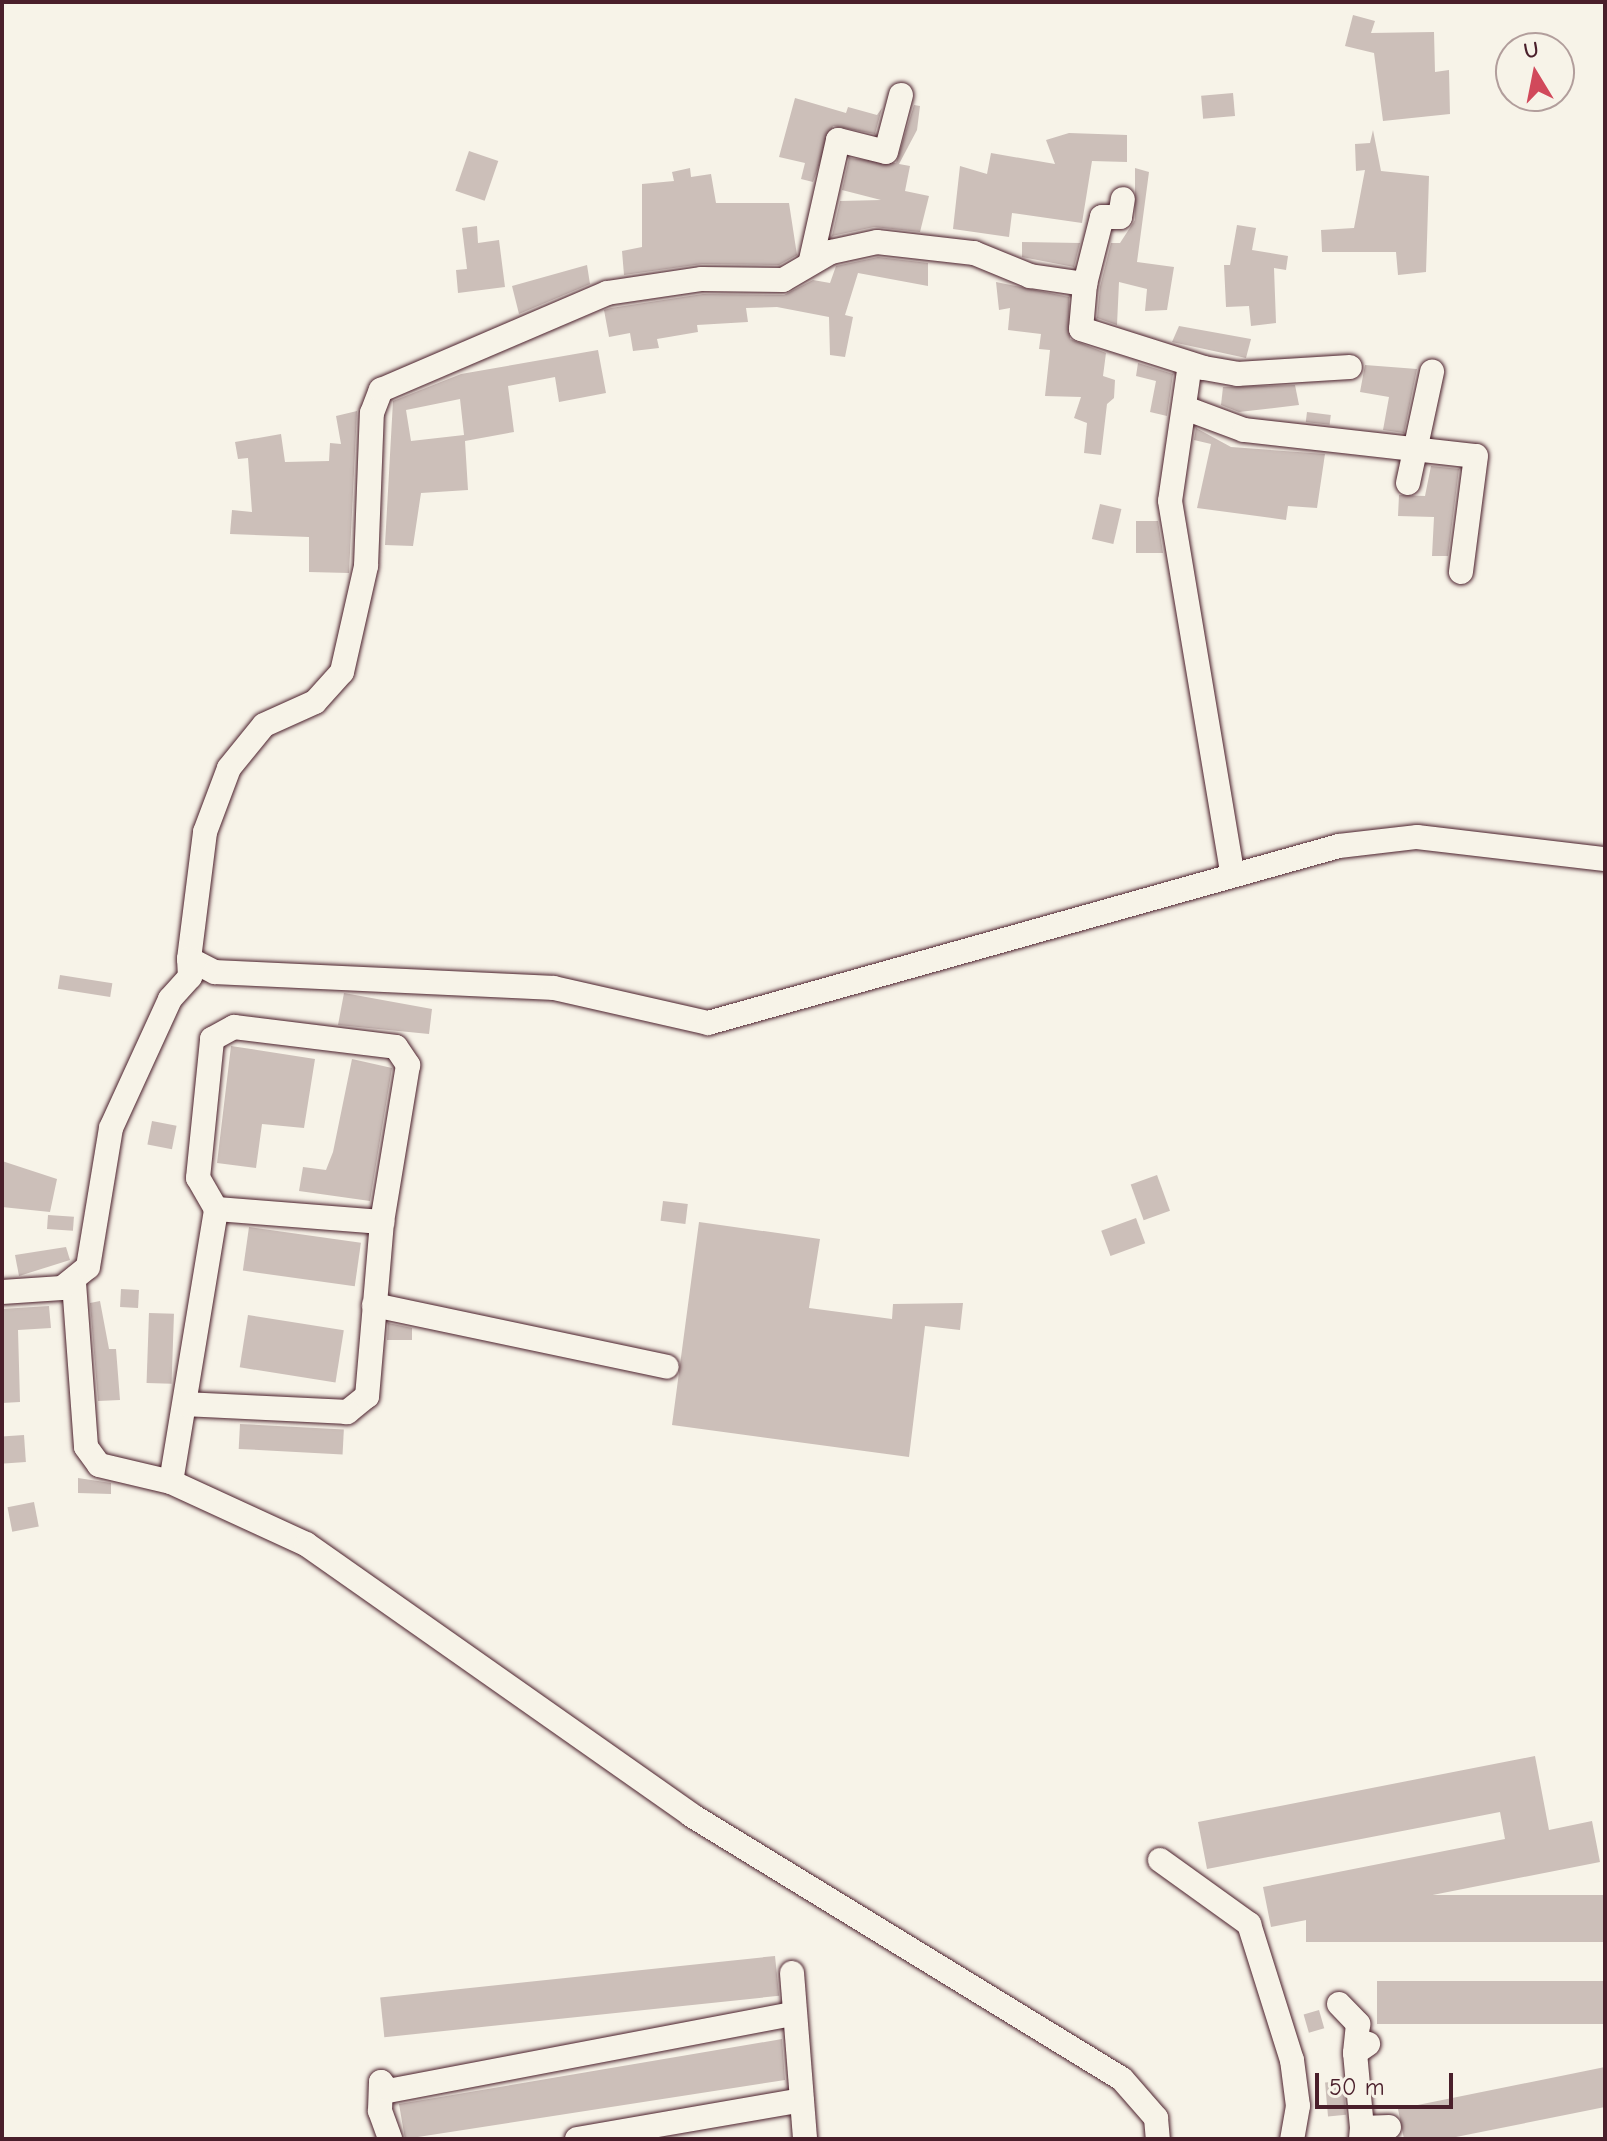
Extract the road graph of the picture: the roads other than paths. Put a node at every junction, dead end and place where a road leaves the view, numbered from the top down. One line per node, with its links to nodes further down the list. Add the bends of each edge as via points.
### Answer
1 (901, 95): 3 (street, via 886,152 838,140)
2 (1123, 199): 4 (street, via 1120,217 1102,217)
3 (811, 260): 4 (street, via 894,241 974,253 1030,276); 14 (street, via 783,280 702,279 607,293 373,399 366,566 342,672 315,702 264,725 229,768 205,832)
4 (1085, 284): 5 (street, via 1081,329)
5 (1190, 364): 6 (street, via 1237,374); 8 (street)
6 (1350, 367)
7 (1432, 372): 9 (street)
8 (1185, 408): 9 (street, via 1244,430); 13 (street, via 1170,501)
9 (1415, 448): 10 (street); 11 (street, via 1476,456)
10 (1408, 483)
11 (1461, 572)
12 (1605, 859): 13 (street, via 1388,838)
13 (1232, 873): 14 (street, via 708,1023 554,988 215,972)
14 (189, 959): 17 (street, via 190,977 170,999 111,1128 95,1250)
15 (216, 1209): 16 (street); 16 (street, via 198,1178 197,1143 212,1039 234,1027 407,1053); 21 (street)
16 (382, 1222): 19 (street)
17 (74, 1283): 18 (street); 22 (street, via 92,1459)
18 (2, 1292)
19 (374, 1305): 20 (street); 21 (street, via 360,1406 347,1412)
20 (667, 1367)
21 (185, 1404): 22 (street)
22 (171, 1482): 33 (street, via 306,1544 691,1815 1122,2079 1156,2118)
23 (1160, 1860): 34 (street, via 1249,1924 1292,2060 1298,2106)
24 (792, 1973): 26 (street)
25 (1339, 2004): 29 (street, via 1358,2024)
26 (795, 2013): 27 (street); 30 (street, via 388,2091 381,2082 380,2111)
27 (802, 2100): 31 (street); 32 (street)
28 (1389, 2127): 29 (street)
29 (1361, 2133)
30 (390, 2139)
31 (577, 2139)
32 (805, 2139)
33 (1158, 2139)
34 (1292, 2139)

